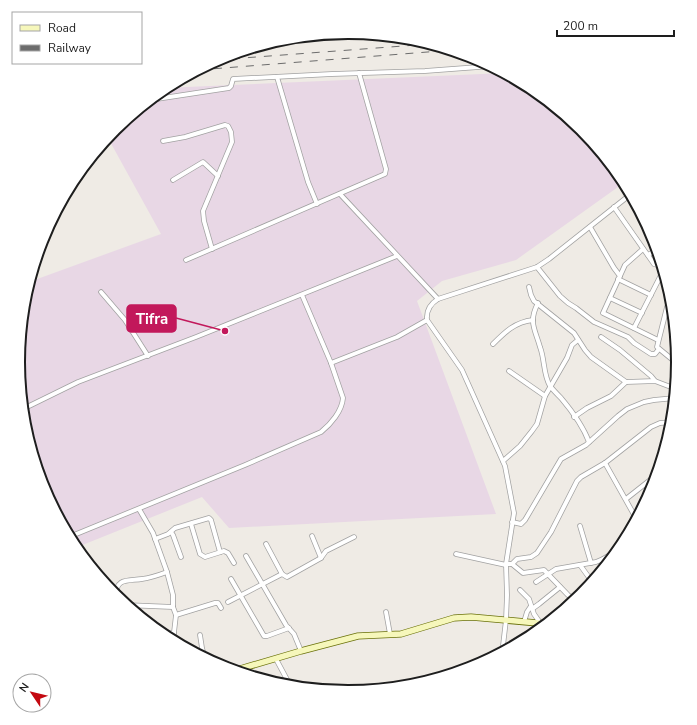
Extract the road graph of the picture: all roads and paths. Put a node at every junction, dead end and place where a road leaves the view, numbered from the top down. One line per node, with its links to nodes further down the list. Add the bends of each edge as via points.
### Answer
1 (479, 67): 2 (street)
2 (359, 73): 3 (street); 8 (street, via 386,172 383,176)
3 (277, 77): 4 (street, via 233,79 229,88); 10 (street)
4 (163, 98)
5 (163, 141): 6 (street, via 227,125 232,142)
6 (218, 176): 7 (street, via 203,162); 13 (street, via 203,211)
7 (173, 180)
8 (340, 194): 10 (street); 17 (street)
9 (627, 197): 11 (street)
10 (317, 204): 13 (street)
11 (614, 207): 12 (street); 14 (street)
12 (590, 227): 20 (street); 22 (street)
13 (212, 249): 18 (street)
14 (643, 249): 16 (street); 22 (street, via 627,263)
15 (652, 252): 16 (street)
16 (648, 255): 19 (street)
17 (397, 256): 25 (street); 28 (street)
18 (186, 260)
19 (657, 265)
20 (537, 266): 28 (street); 39 (street, via 564,301 594,322 628,337 634,344 651,354)
21 (660, 276): 26 (street)
22 (619, 278): 26 (street); 27 (street)
23 (529, 287): 29 (street, via 532,298)
24 (101, 292): 40 (street, via 125,320)
25 (302, 295): 40 (street); 42 (street)
26 (651, 295): 31 (street)
27 (610, 298): 31 (street); 34 (street, via 603,314)
28 (438, 299): 32 (street, via 427,311)
29 (538, 303): 33 (street); 36 (street)
30 (667, 307): 37 (street)
31 (642, 313): 34 (street)
32 (428, 320): 42 (street, via 397,337); 54 (street, via 462,370)
33 (533, 320): 38 (street, via 520,322 511,327); 46 (street, via 544,371)
34 (634, 328): 37 (street)
35 (601, 337): 44 (street)
36 (578, 340): 45 (street, via 591,357); 46 (street, via 572,345)
37 (658, 340): 39 (street)
38 (493, 344)
39 (659, 349): 41 (street)
40 (148, 356): 50 (street, via 78,382)
41 (672, 359)
42 (331, 363): 58 (street, via 342,392 343,404 321,432)
43 (509, 371): 48 (street)
44 (655, 381): 45 (street); 47 (street)
45 (626, 382): 51 (street, via 611,396)
46 (550, 386): 48 (street); 51 (street)
47 (671, 387)
48 (545, 396): 54 (street, via 532,431)
49 (670, 399): 53 (street, via 644,402 631,407 622,412)
50 (28, 406)
51 (574, 416): 53 (street)
52 (666, 422): 55 (street, via 651,428)
53 (590, 442): 60 (street, via 561,459 525,520 521,524)
54 (503, 461): 60 (street, via 514,510)
55 (605, 463): 57 (street); 79 (street, via 577,481 551,532 537,553 531,557 518,559)
56 (649, 481): 57 (street)
57 (626, 499): 59 (street)
58 (139, 509): 64 (street); 67 (street)
59 (634, 515)
60 (512, 523): 76 (street)
61 (191, 524): 63 (street, via 175,528); 69 (street, via 200,554 205,557); 69 (street, via 211,519)
62 (580, 526): 77 (street)
63 (171, 532): 67 (street); 72 (street)
64 (75, 535)
65 (312, 536): 74 (street)
66 (354, 537): 74 (street, via 326,551)
67 (155, 540): 81 (street)
68 (266, 544): 82 (street)
69 (220, 552): 78 (street, via 226,552)
70 (456, 554): 76 (street)
71 (246, 556): 87 (street)
72 (181, 557)
73 (606, 557): 75 (street)
74 (321, 558): 82 (street, via 287,577)
75 (603, 559): 77 (street)
76 (506, 563): 79 (street); 100 (street)
77 (591, 563): 80 (street)
78 (234, 564)
79 (512, 564): 83 (street, via 524,572 542,569)
80 (580, 566): 83 (street, via 556,569); 85 (street)
81 (167, 572): 89 (street, via 143,579 125,580); 95 (street)
82 (282, 574): 87 (street)
83 (547, 574): 86 (street); 88 (street)
84 (231, 578): 91 (street)
85 (590, 578)
86 (536, 582)
87 (262, 584): 91 (street); 104 (street)
88 (560, 587): 92 (street); 96 (street, via 540,604)
89 (117, 588)
90 (520, 590): 96 (street)
91 (240, 596): 93 (street); 104 (street, via 264,636)
92 (571, 597)
93 (228, 602)
94 (134, 605): 95 (street)
95 (174, 607): 99 (street)
96 (531, 607): 101 (street); 102 (street)
97 (221, 608): 99 (street, via 215,603)
98 (386, 612): 106 (street)
99 (176, 615): 105 (street)
100 (506, 620): 102 (street); 106 (street, via 454,618 401,634); 108 (street)
101 (542, 621)
102 (524, 622): 103 (street)
103 (539, 623)
104 (289, 628): 109 (street)
105 (174, 633)
106 (390, 634): 109 (street, via 358,636)
107 (200, 635): 110 (street)
108 (503, 647)
109 (301, 651): 111 (street)
110 (203, 652)
111 (276, 659): 112 (street); 113 (street)
112 (243, 668)
113 (287, 680)

